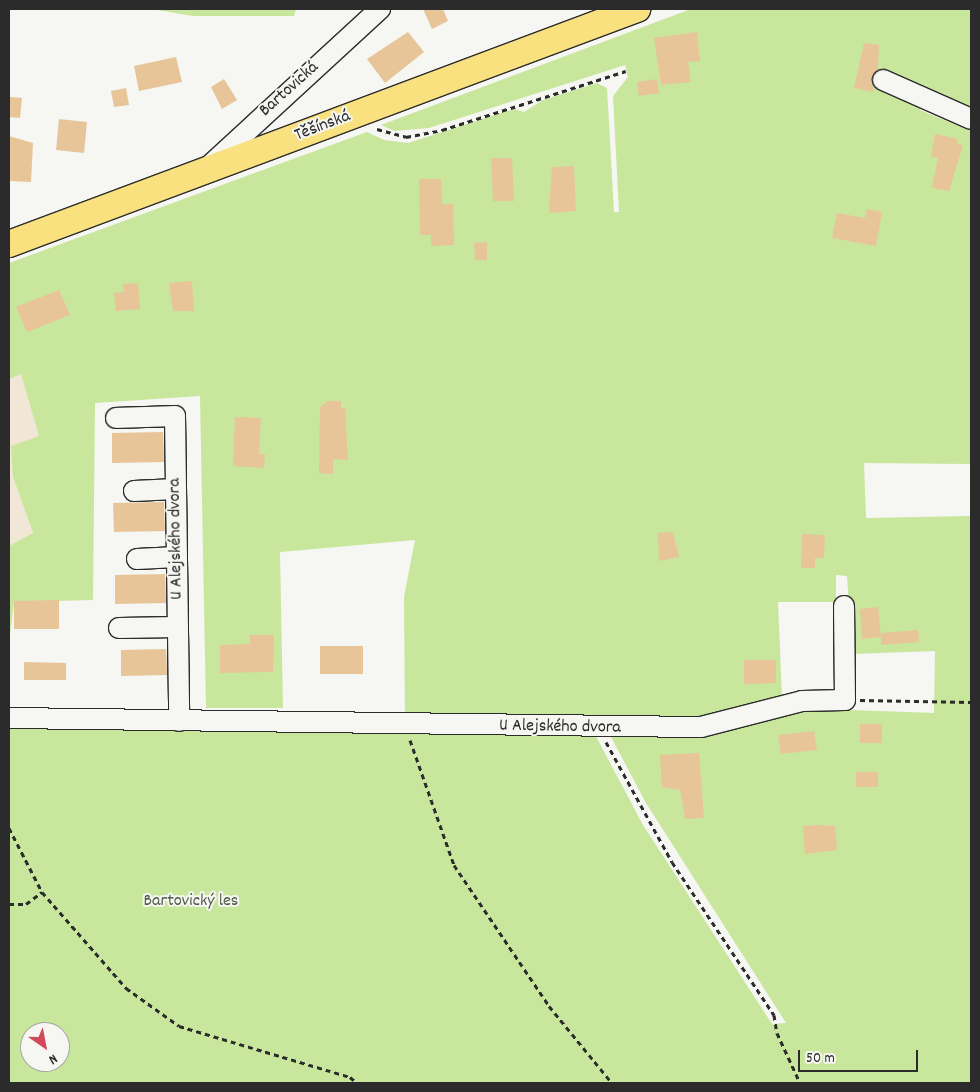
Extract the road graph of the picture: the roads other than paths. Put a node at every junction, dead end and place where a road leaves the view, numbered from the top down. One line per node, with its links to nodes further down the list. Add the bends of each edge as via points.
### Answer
1 (380, 9): 5 (street, Bartovická)
2 (637, 9): 5 (main road, Těšínská)
3 (883, 80): 4 (street)
4 (971, 119)
5 (202, 173): 6 (main road, Těšínská)
6 (9, 244)
7 (116, 418): 8 (street, U Alejského dvora, via 175,416)
8 (176, 489): 9 (street); 10 (street, U Alejského dvora)
9 (134, 491)
10 (177, 557): 11 (street); 13 (street, U Alejského dvora)
11 (137, 559)
12 (844, 606): 16 (street, U Alejského dvora, via 845,700 802,701 701,727)
13 (178, 627): 14 (street); 16 (street, U Alejského dvora)
14 (119, 628)
15 (9, 718): 16 (street, U Alejského dvora)
16 (179, 721)

